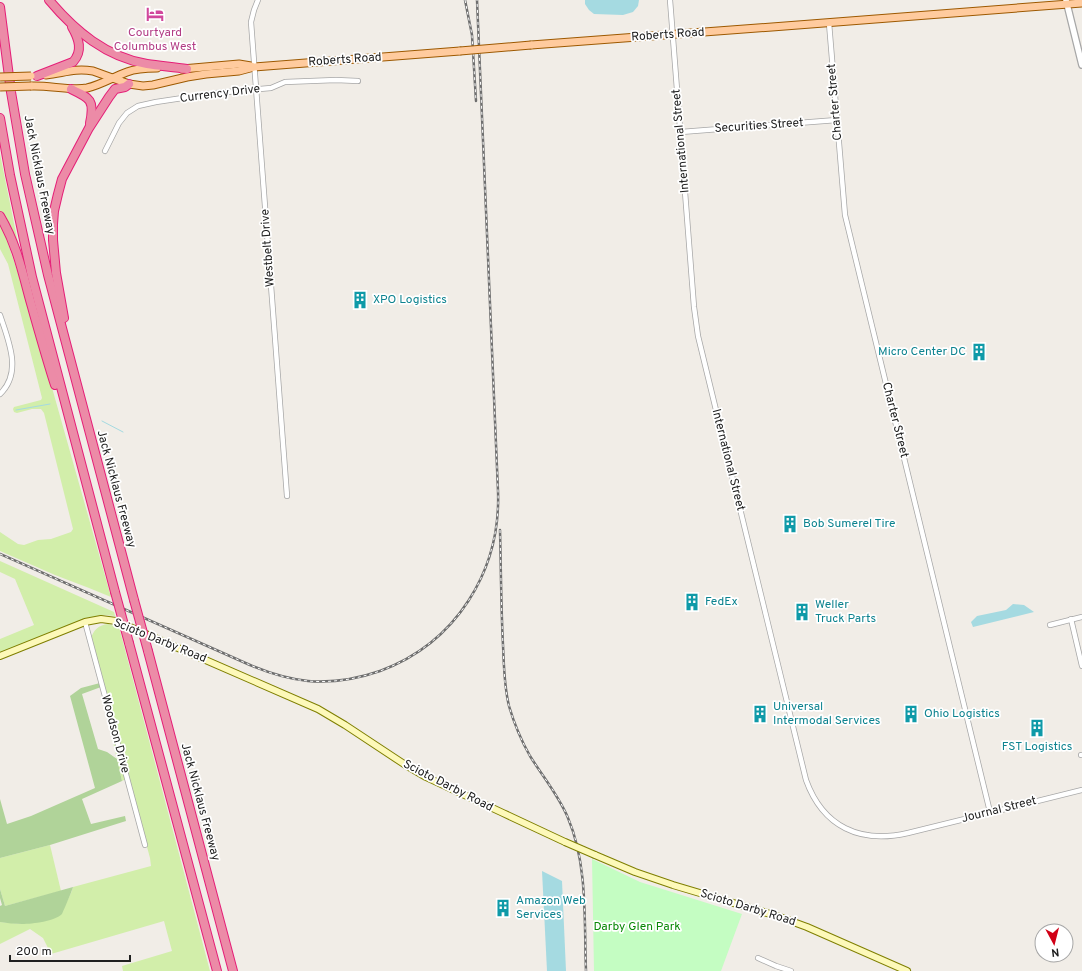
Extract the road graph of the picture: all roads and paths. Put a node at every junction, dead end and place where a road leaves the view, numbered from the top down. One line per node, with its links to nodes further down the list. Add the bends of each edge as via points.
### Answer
1 (49, 0): 7 (highway)
2 (258, 0): 11 (street, Westbelt Drive, via 251,22)
3 (670, 0): 9 (street, International Street)
4 (1067, 2): 5 (main road, Roberts Road); 8 (main road, Roberts Road); 10 (street)
5 (1082, 3)
6 (0, 7): 28 (highway, Jack Nicklaus Freeway, via 11,92 26,174)
7 (70, 23): 12 (highway, via 109,52 147,64); 13 (highway, via 79,41 76,59 67,65)
8 (829, 23): 9 (main road, Roberts Road); 22 (street, Charter Street)
9 (672, 34): 11 (main road, Roberts Road, bridge); 24 (street, International Street)
10 (1082, 65)
11 (254, 67): 12 (main road, Roberts Road, via 239,64); 17 (main road, Roberts Road, via 239,72 196,76 153,85); 20 (street, Westbelt Drive)
12 (187, 69): 15 (main road, Roberts Road, via 143,68)
13 (34, 76): 14 (main road, Roberts Road, bridge); 15 (main road, Roberts Road, via 79,70 93,71)
14 (0, 77)
15 (112, 78): 17 (main road, Roberts Road); 19 (main road, Roberts Road, via 86,88)
16 (358, 81): 20 (street, Currency Drive, via 293,81 271,88)
17 (130, 84): 23 (highway, via 115,89)
18 (0, 87): 19 (main road, Roberts Road, bridge, via 51,86)
19 (70, 89): 23 (highway, via 90,102 92,113)
20 (256, 89): 25 (street, Currency Drive, via 138,106 127,113 119,123); 31 (street, Westbelt Drive)
21 (0, 118): 30 (highway, via 32,277)
22 (837, 120): 24 (street, Securities Street); 39 (street, Charter Street, via 846,220)
23 (89, 128): 28 (highway, via 62,179 53,224 56,267)
24 (680, 132): 40 (street, International Street, via 698,336 806,780 821,809 845,828 861,834 884,837)
25 (105, 151)
26 (0, 216): 30 (highway, via 18,257 47,359)
27 (0, 314): 29 (street, via 13,363 10,380)
28 (72, 368): 44 (highway, Jack Nicklaus Freeway, bridge)
29 (0, 394)
30 (73, 434): 43 (highway, bridge)
31 (287, 496)
32 (1082, 617): 33 (street)
33 (1071, 620): 35 (street); 37 (street)
34 (85, 622): 36 (main road, Scioto Darby Road); 41 (street, Woodson Drive); 46 (main road, Scioto Darby Road, bridge, via 101,619 123,624 309,705 345,724 426,777 502,814 635,872 777,916)
35 (1050, 625)
36 (0, 656)
37 (1082, 664)
38 (1082, 790): 39 (street, Journal Street)
39 (990, 812): 40 (street, Journal Street)
40 (916, 831)
41 (145, 845)
42 (758, 958): 45 (street)
43 (217, 971)
44 (233, 971)
45 (791, 971)
46 (907, 971)

